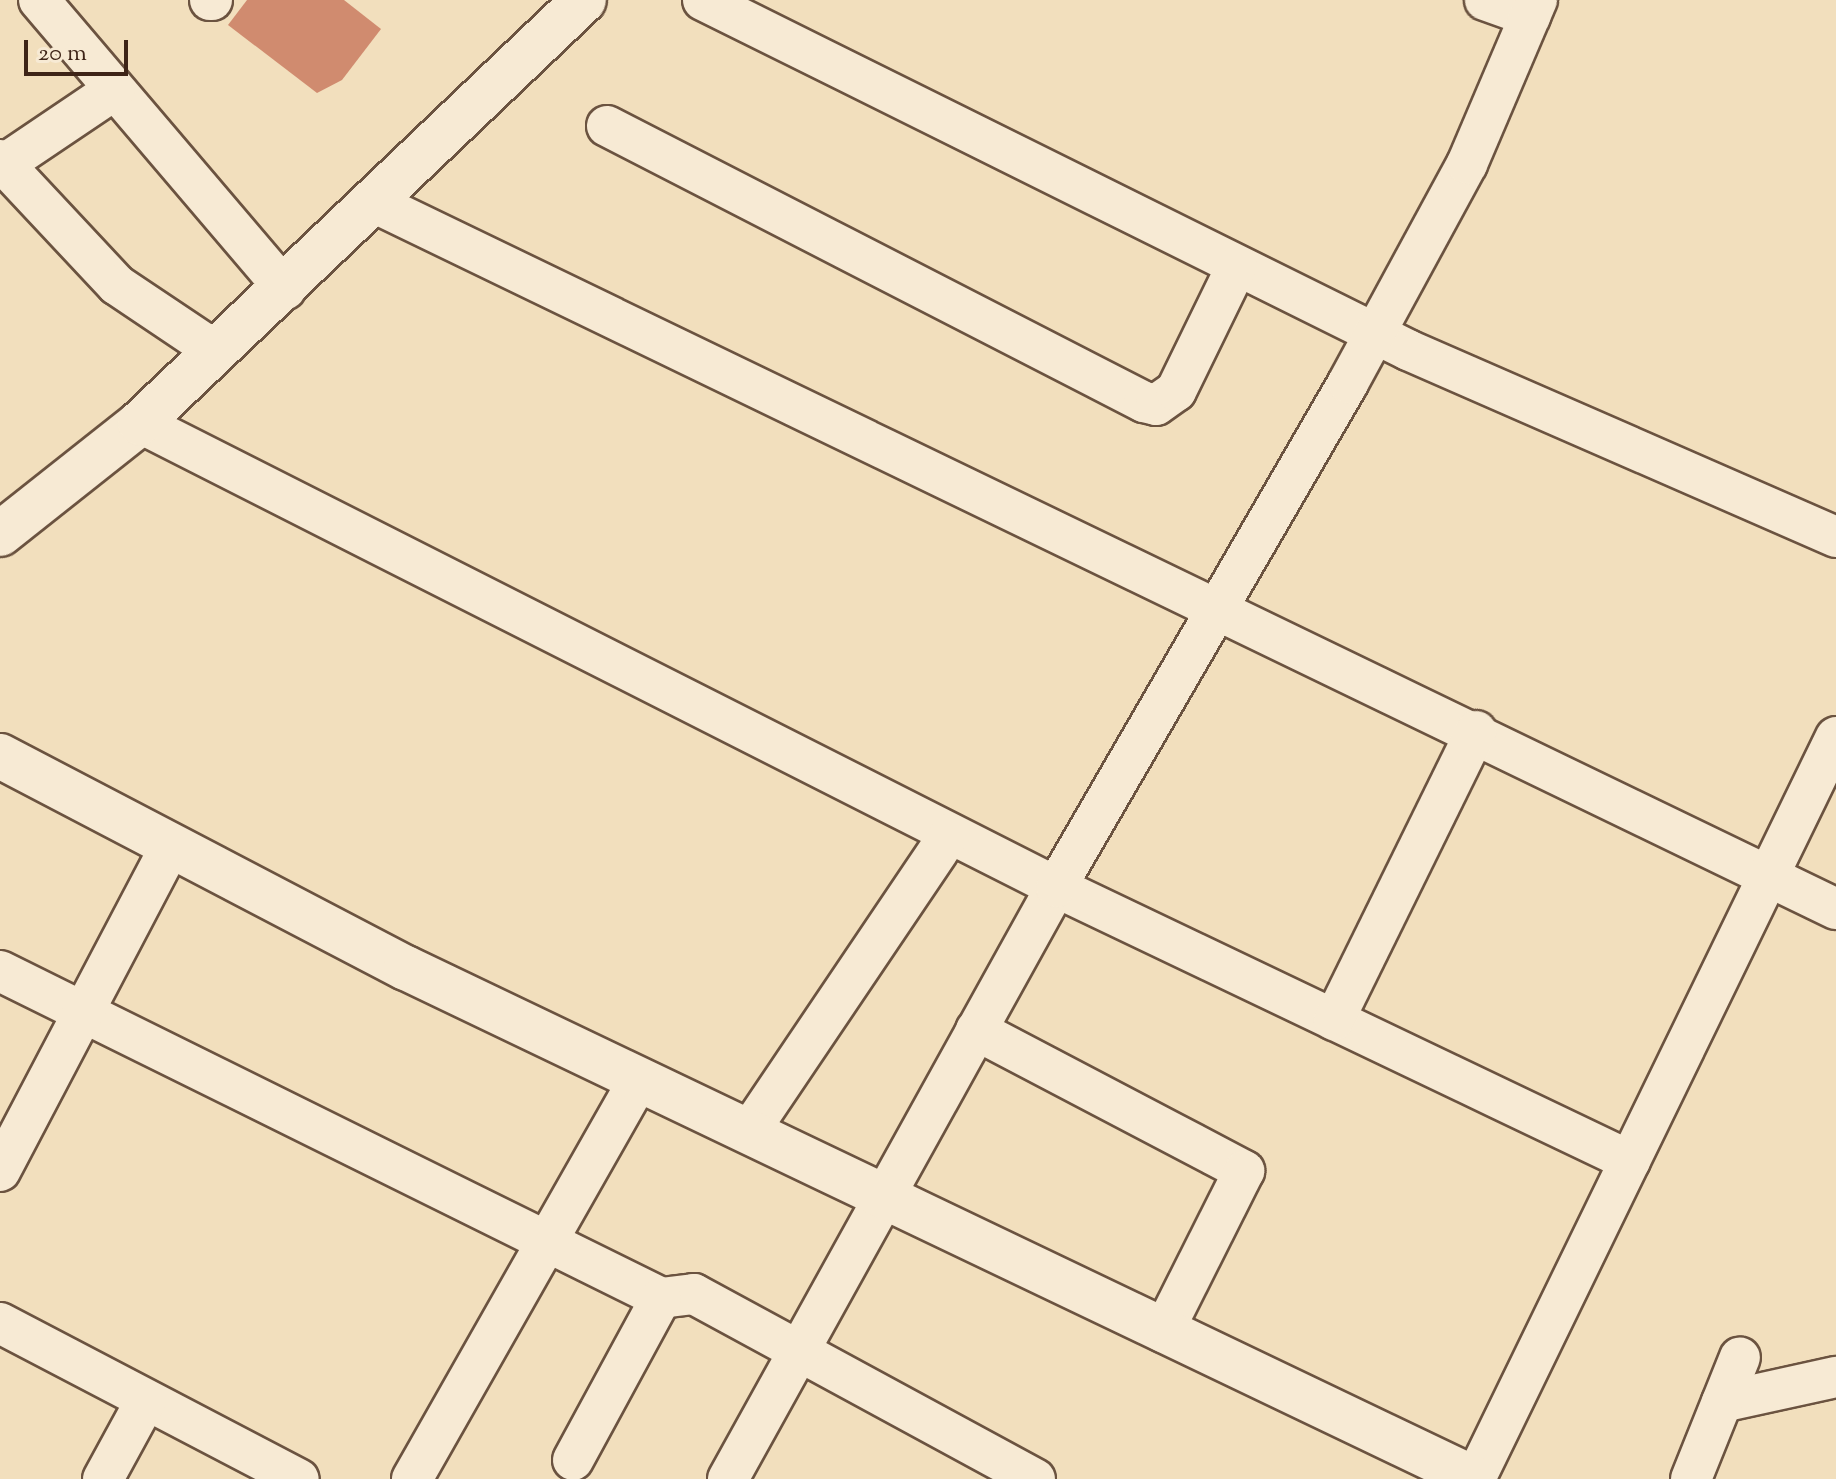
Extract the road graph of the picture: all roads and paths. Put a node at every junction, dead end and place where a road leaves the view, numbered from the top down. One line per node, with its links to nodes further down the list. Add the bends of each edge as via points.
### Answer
1 (39, 0): 6 (street)
2 (584, 0): 9 (street)
3 (703, 0): 10 (street)
4 (1485, 0): 5 (street)
5 (1533, 8): 12 (street, via 1467,164)
6 (114, 90): 8 (street); 11 (street)
7 (607, 126): 10 (street, via 1156,405 1176,391)
8 (1, 164): 13 (street, via 117,285)
9 (375, 203): 11 (street); 17 (street)
10 (1237, 266): 12 (street)
11 (285, 289): 13 (street)
12 (1375, 330): 16 (street); 17 (street)
13 (217, 352): 14 (street)
14 (140, 423): 15 (street); 21 (street)
15 (0, 534)
16 (1836, 537)
17 (1222, 606): 18 (street); 24 (street)
18 (1476, 731): 23 (street); 28 (street)
19 (1836, 737): 23 (street)
20 (0, 756): 22 (street)
21 (950, 834): 24 (street); 31 (street)
22 (171, 845): 27 (street); 30 (street)
23 (1767, 874): 25 (street); 32 (street)
24 (1056, 887): 28 (street); 29 (street)
25 (1836, 909)
26 (0, 971): 27 (street)
27 (85, 1013): 33 (street); 35 (street)
28 (1334, 1020): 32 (street)
29 (976, 1030): 34 (street); 38 (street, via 1244,1171)
30 (639, 1080): 31 (street); 35 (street)
31 (748, 1133): 34 (street)
32 (1630, 1161): 50 (street)
33 (0, 1171)
34 (882, 1197): 38 (street); 39 (street)
35 (546, 1243): 36 (street); 47 (street)
36 (661, 1298): 39 (street, via 694,1294); 44 (street)
37 (0, 1323): 42 (street)
38 (1163, 1332): 50 (street)
39 (800, 1357): 48 (street); 49 (street)
40 (1740, 1357): 43 (street)
41 (1836, 1377): 43 (street)
42 (145, 1402): 45 (street); 46 (street)
43 (1722, 1402): 51 (street)
44 (573, 1460)
45 (103, 1479)
46 (299, 1479)
47 (412, 1479)
48 (728, 1479)
49 (1035, 1479)
50 (1475, 1479)
51 (1691, 1479)

